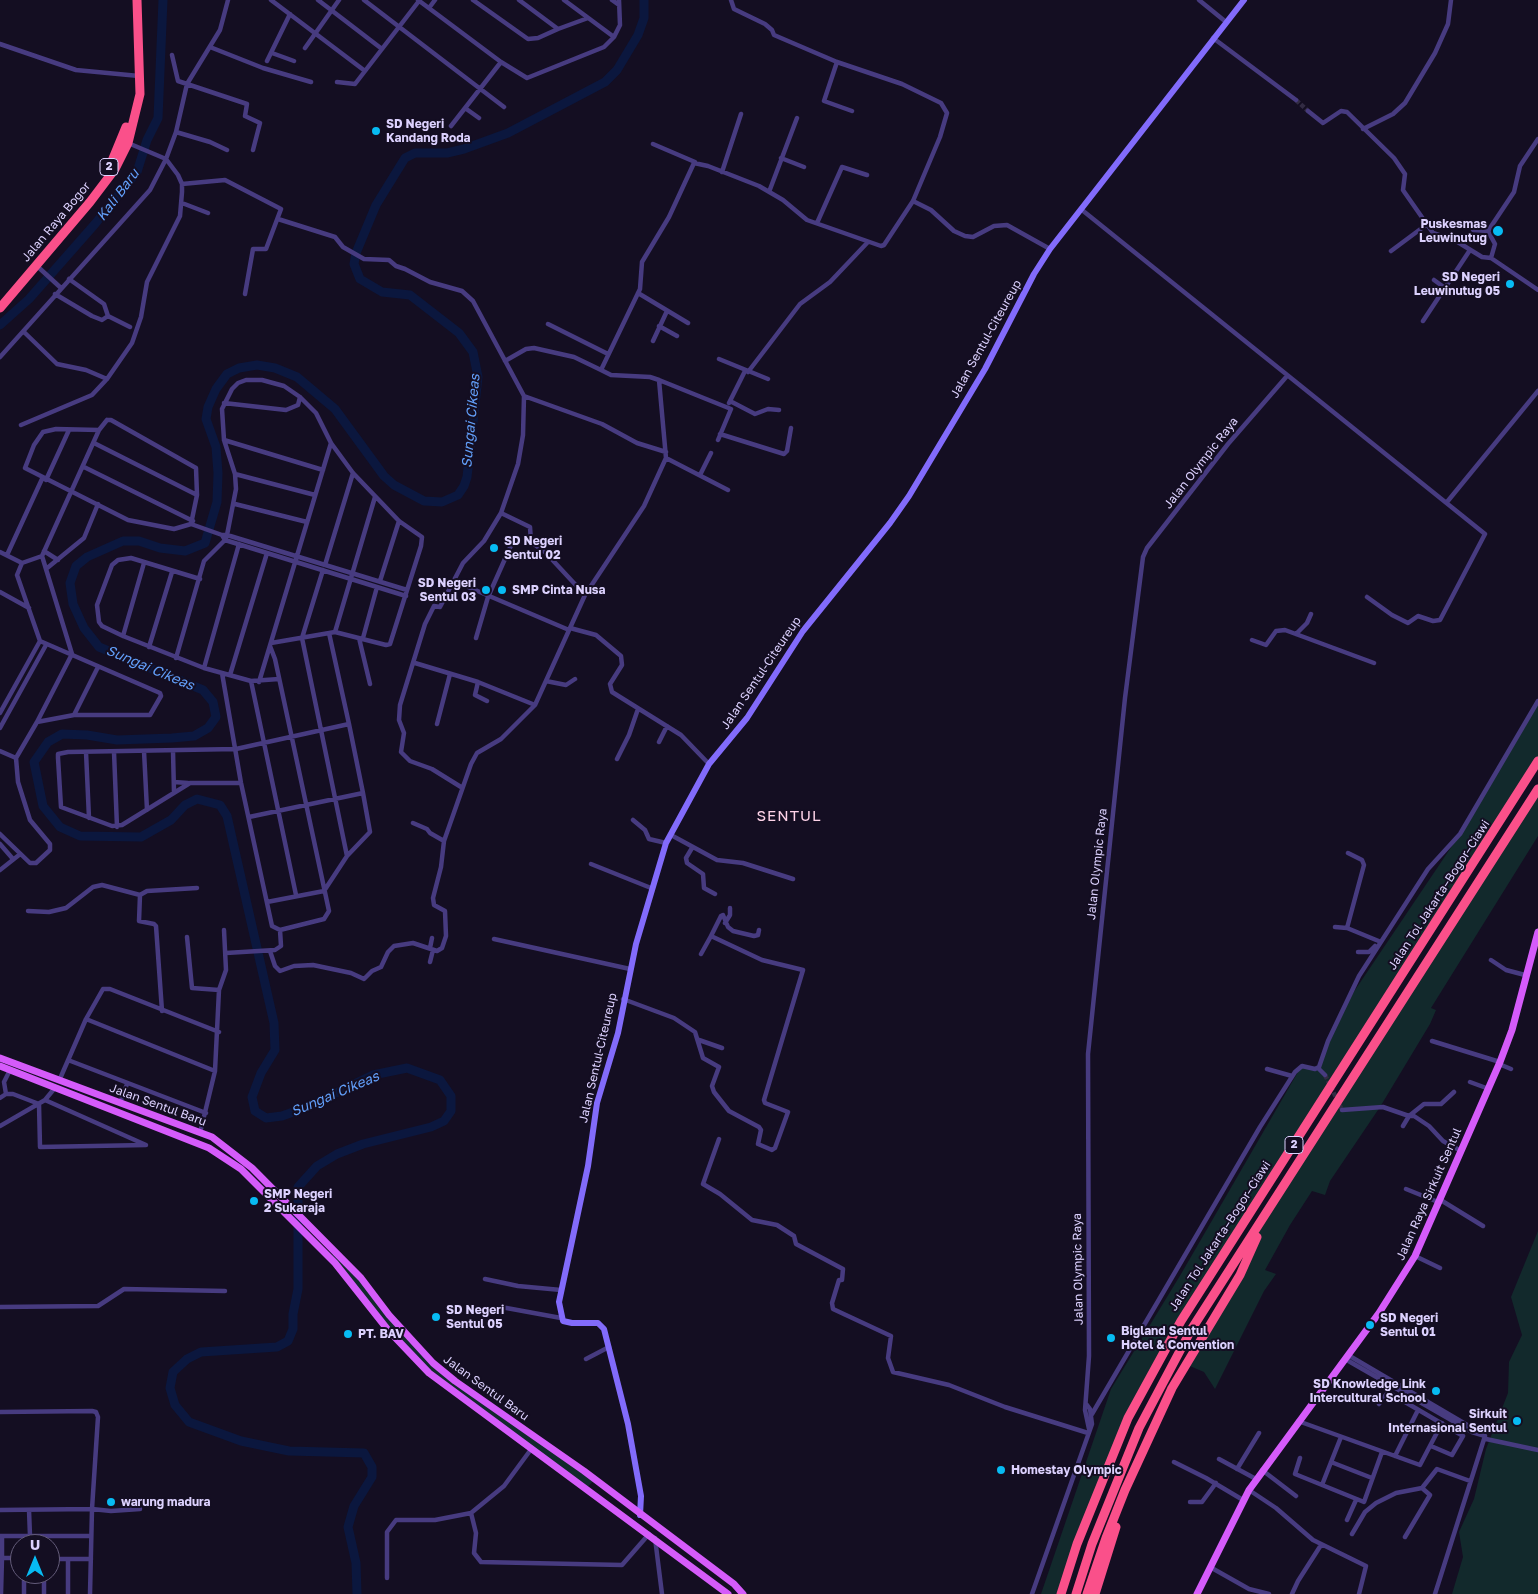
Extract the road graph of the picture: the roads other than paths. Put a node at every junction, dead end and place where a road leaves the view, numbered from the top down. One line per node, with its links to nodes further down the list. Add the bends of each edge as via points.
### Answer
1 (131, 0): 40 (highway, Jalan Raya Bogor / 2)
2 (137, 0): 40 (highway, Jalan Raya Bogor / 2)
3 (228, 0): 30 (street, via 223,22)
4 (271, 0): 21 (street)
5 (318, 0): 20 (street)
6 (339, 0): 20 (street)
7 (364, 0): 24 (street)
8 (418, 0): 19 (street); 24 (street)
9 (435, 0): 19 (street)
10 (473, 0): 25 (street, via 528,39)
11 (519, 0): 25 (street)
12 (564, 0): 22 (street)
13 (612, 0): 18 (street)
14 (730, 0): 38 (street, via 734,9 765,24 774,36)
15 (1199, 0): 23 (street)
16 (1244, 0): 23 (street, Jalan Sentul-Citeureup)
17 (1451, 0): 54 (street, via 1448,24 1405,103 1393,114)
18 (619, 3): 27 (street, via 620,25)
19 (429, 8): 37 (street)
20 (332, 11): 26 (street); 32 (street)
21 (290, 14): 26 (street); 33 (street)
22 (588, 18): 25 (street); 27 (street)
23 (1226, 22): 28 (street, Jalan Sentul-Citeureup)
24 (400, 26): 32 (street); 44 (street)
25 (558, 29)
26 (315, 32): 31 (street); 39 (street)
27 (614, 37): 37 (street, via 604,47 527,78)
28 (1213, 38): 45 (street); 71 (street, Jalan Sentul-Citeureup)
29 (0, 44): 40 (street, via 76,70)
30 (210, 47): 41 (street); 43 (street)
31 (305, 48)
32 (382, 49): 39 (street)
33 (272, 52): 35 (street); 36 (street)
34 (172, 55): 43 (street, via 178,82)
35 (267, 61)
36 (294, 62)
37 (502, 62): 44 (street)
38 (837, 62): 48 (street, via 824,100); 69 (street, via 902,84 945,108 947,113 940,137)
39 (366, 71): 42 (street, via 355,84)
40 (138, 76): 57 (highway, Jalan Raya Bogor / 2, via 140,94); 92 (highway, Jalan Raya Bogor / 2, via 124,138 109,167)
41 (312, 82)
42 (337, 82)
43 (186, 84): 55 (street); 60 (street, via 247,104 245,116 260,123)
44 (482, 88): 46 (street); 47 (street)
45 (1296, 100)
46 (504, 107)
47 (465, 108): 51 (street); 53 (street)
48 (852, 110)
49 (1308, 111): 54 (street, via 1323,123 1347,112)
50 (741, 114): 65 (street)
51 (479, 118)
52 (797, 118): 61 (street)
53 (451, 126)
54 (1363, 129): 75 (street, via 1382,144 1400,166 1406,179 1403,190)
55 (176, 132): 59 (street); 62 (street)
56 (1538, 139): 77 (street, via 1520,166 1514,192)
57 (128, 143): 62 (street); 83 (highway, Jalan Raya Bogor / 2, via 115,170)
58 (653, 144): 63 (street)
59 (227, 150)
60 (253, 150)
61 (781, 158): 64 (street); 68 (street)
62 (166, 159): 67 (street); 84 (street, via 150,190)
63 (695, 162): 65 (street); 89 (street, via 669,217 642,262)
64 (804, 167)
65 (722, 172): 68 (street)
66 (867, 175): 74 (street, via 842,167)
67 (182, 184): 70 (street); 73 (street, via 225,180 280,208)
68 (768, 192): 74 (street, via 783,200 803,218)
69 (913, 201): 78 (street, via 884,245); 79 (street, via 932,210 954,231 965,236 972,237 999,225 1008,225)
70 (182, 203): 72 (street); 111 (street, via 180,216 147,282 141,317 132,343)
71 (1082, 210): 79 (street, Jalan Sentul-Citeureup); 110 (street)
72 (208, 213)
73 (278, 219): 91 (street, via 266,249 254,250); 107 (street, via 335,236 346,250 364,259 389,260 430,282 467,294)
74 (817, 223): 78 (street)
75 (1426, 225): 80 (street, via 1433,233); 81 (street)
76 (1473, 230): 77 (street)
77 (1486, 232): 82 (street, via 1495,244)
78 (867, 243): 109 (street, via 830,282 800,304)
79 (1050, 249): 231 (street, Jalan Sentul-Citeureup, via 984,370 909,496 803,631 747,718)
80 (1470, 250): 82 (street); 87 (street)
81 (1391, 251)
82 (1491, 258): 88 (street)
83 (40, 269): 86 (street); 93 (highway, Jalan Raya Bogor / 2)
84 (69, 279): 86 (street); 95 (street, via 104,304)
85 (1434, 280): 87 (street)
86 (61, 288): 90 (street)
87 (1445, 288): 96 (street)
88 (1538, 290)
89 (638, 293): 94 (street); 104 (street)
90 (56, 294): 95 (street, via 92,316 102,320); 101 (street)
91 (245, 294)
92 (0, 299)
93 (0, 308)
94 (667, 311): 97 (street); 99 (street)
95 (108, 316): 100 (street)
96 (1423, 321)
97 (688, 323)
98 (548, 324): 104 (street)
99 (660, 326): 102 (street); 103 (street)
100 (130, 327)
101 (24, 332): 105 (street); 111 (street, via 58,364)
102 (677, 336)
103 (654, 341)
104 (608, 354): 108 (street)
105 (0, 356)
106 (719, 360): 109 (street)
107 (505, 361): 108 (street, via 534,348 574,357); 115 (street)
108 (601, 370): 112 (street, via 611,375)
109 (747, 371): 113 (street); 117 (street)
110 (1287, 376): 143 (street); 350 (street, Jalan Olympic Raya, via 1228,444 1143,557 1088,1054 1089,1356)
111 (107, 379): 121 (street, via 88,397)
112 (659, 380): 119 (street); 131 (street)
113 (768, 380)
114 (1538, 391): 143 (street)
115 (524, 396): 131 (street, via 602,424); 146 (street, via 518,464)
116 (300, 397): 118 (street, via 298,405 286,410); 118 (street, via 284,386 255,380 238,383); 129 (street, via 316,413)
117 (730, 401): 119 (street); 120 (street, via 755,414 768,408)
118 (224, 403): 126 (street)
119 (727, 406): 125 (street, via 731,409)
120 (779, 410)
121 (21, 425)
122 (791, 428): 125 (street, via 784,454)
123 (70, 430): 124 (street); 137 (street); 137 (street, via 48,429 34,445 24,468)
124 (99, 430): 128 (street); 140 (street, via 104,422 111,420 192,464 198,474)
125 (720, 434): 127 (street)
126 (224, 440): 133 (street); 135 (street)
127 (718, 440)
128 (94, 443): 132 (street); 140 (street)
129 (331, 443): 133 (street); 134 (street)
130 (711, 453): 136 (street)
131 (666, 455): 136 (street); 172 (street, via 644,506)
132 (84, 467): 139 (street); 149 (street)
133 (323, 470): 141 (street)
134 (352, 473): 142 (street); 161 (street)
135 (236, 474): 141 (street); 145 (street)
136 (700, 475): 138 (street)
137 (44, 479): 139 (street); 156 (street)
138 (728, 490)
139 (73, 492): 144 (street); 155 (street)
140 (197, 495): 149 (street)
141 (315, 495): 148 (street)
142 (375, 497): 147 (street); 165 (street)
143 (1447, 502): 175 (street, via 1485,534 1442,619 1433,621 1418,616 1408,623 1392,616)
144 (98, 504): 149 (street, via 128,520 148,525 174,529); 158 (street, via 84,538)
145 (235, 504): 148 (street); 150 (street)
146 (501, 513): 168 (street, via 484,541 463,563); 172 (street, via 530,527 532,542)
147 (398, 520): 169 (street); 170 (street, via 422,537)
148 (307, 522): 157 (street)
149 (192, 523): 150 (street)
150 (225, 537): 152 (street); 157 (street); 167 (street, via 206,558)
151 (514, 541): 174 (street)
152 (239, 544): 154 (street); 196 (street)
153 (0, 552): 156 (street)
154 (267, 553): 157 (street); 199 (street)
155 (43, 554): 158 (street); 159 (street); 162 (street)
156 (7, 555): 159 (street)
157 (297, 559): 161 (street); 163 (street); 189 (street)
158 (58, 560): 162 (street)
159 (22, 563): 176 (street, via 17,575)
160 (144, 563): 164 (street); 182 (street); 182 (street, via 131,558 114,563 97,605 102,626)
161 (325, 565): 165 (street)
162 (46, 569): 191 (street)
163 (323, 570): 166 (street); 183 (street)
164 (172, 572): 167 (street); 190 (street)
165 (353, 573): 166 (street); 169 (street)
166 (351, 579): 169 (street); 179 (street)
167 (200, 580): 192 (street)
168 (454, 581): 174 (street); 193 (street, via 440,607 434,606 425,624)
169 (378, 584): 170 (street); 173 (street); 184 (street)
170 (407, 590): 173 (street)
171 (0, 592): 176 (street)
172 (585, 595): 178 (street)
173 (406, 596): 184 (street, via 390,644)
174 (488, 597): 178 (street); 185 (street)
175 (1367, 597)
176 (29, 608): 187 (street)
177 (1311, 614): 181 (street)
178 (569, 629): 203 (street); 210 (street, via 596,636 621,656 622,665 610,684 610,690)
179 (335, 632): 180 (street); 184 (street)
180 (329, 633): 183 (street); 214 (street)
181 (1296, 634): 186 (street, via 1278,630 1266,645); 194 (street)
182 (123, 636): 190 (street)
183 (302, 638): 189 (street); 218 (street)
184 (361, 638): 206 (street)
185 (476, 638)
186 (1252, 640)
187 (40, 641): 188 (street); 211 (street)
188 (46, 645): 191 (street); 217 (street)
189 (270, 645): 200 (street); 204 (street)
190 (149, 647): 192 (street)
191 (72, 654): 195 (street); 213 (street)
192 (176, 658): 196 (street)
193 (415, 663): 198 (street); 235 (street, via 400,704 399,720 404,733 402,753 412,762 432,769)
194 (1374, 663)
195 (98, 667): 212 (street); 212 (street, via 160,693 153,713)
196 (204, 668): 197 (street)
197 (222, 673): 199 (street); 222 (street)
198 (450, 674): 205 (street); 215 (street)
199 (230, 675): 202 (street)
200 (279, 679): 204 (street); 219 (street)
201 (575, 680): 203 (street, via 566,685)
202 (251, 681): 204 (street); 220 (street)
203 (546, 681): 209 (street)
204 (259, 682)
205 (478, 682): 207 (street, via 475,695); 209 (street)
206 (370, 684)
207 (487, 700)
208 (1538, 701): 281 (street, via 1460,834 1428,869)
209 (535, 705): 235 (street, via 501,739 477,753)
210 (638, 709): 216 (street); 229 (street)
211 (0, 713)
212 (74, 715): 213 (street)
213 (37, 722): 228 (street)
214 (349, 724): 218 (street); 238 (street)
215 (437, 724)
216 (667, 726): 221 (street); 231 (street, via 688,741)
217 (0, 728)
218 (320, 730): 219 (street); 239 (street)
219 (291, 736): 220 (street); 240 (street)
220 (263, 742): 222 (street); 242 (street)
221 (659, 742)
222 (236, 749): 224 (street); 234 (street)
223 (144, 751): 224 (street); 227 (street); 241 (street)
224 (173, 751): 232 (street)
225 (0, 752): 228 (street)
226 (86, 752): 227 (street); 244 (street); 244 (street, via 61,753 58,758 61,807)
227 (114, 752): 247 (street)
228 (16, 758): 255 (street, via 18,782 30,820 51,848 36,863 30,863)
229 (617, 759)
230 (1538, 760): 416 (highway, Jalan Tol Jakarta–Bogor–Ciawi / 2, via 1181,1321 1128,1418)
231 (710, 764): 248 (street, Jalan Sentul-Citeureup)
232 (174, 782): 233 (street); 237 (street)
233 (190, 783): 234 (street); 237 (street)
234 (241, 783): 243 (street)
235 (461, 787): 250 (street)
236 (1538, 788): 335 (highway, 2)
237 (174, 793): 241 (street)
238 (363, 793): 239 (street); 256 (street, via 370,832)
239 (333, 799): 240 (street); 256 (street)
240 (306, 805): 242 (street); 263 (street)
241 (147, 810): 247 (street)
242 (278, 811): 243 (street); 266 (street)
243 (249, 816): 267 (street)
244 (89, 818): 247 (street)
245 (632, 820): 251 (street, via 645,830 649,838)
246 (412, 824): 250 (street, via 426,828)
247 (117, 826)
248 (671, 835): 251 (street, Jalan Sentul-Citeureup); 253 (street)
249 (0, 836): 255 (street)
250 (444, 841): 282 (street, via 433,900 445,911 446,936 442,948 437,952)
251 (666, 843): 262 (street, Jalan Sentul-Citeureup)
252 (0, 844): 257 (street)
253 (692, 848): 260 (street, via 717,860 743,863); 264 (street, via 686,858 687,863 703,874 704,888)
254 (1348, 853): 272 (street, via 1364,864)
255 (19, 855): 257 (street)
256 (347, 856): 263 (street)
257 (13, 859): 259 (street)
258 (591, 864): 262 (street)
259 (0, 870)
260 (793, 879)
261 (197, 888): 265 (street, via 147,891)
262 (651, 888): 290 (street, Jalan Sentul-Citeureup)
263 (324, 891): 266 (street); 274 (street, via 328,916 320,921)
264 (715, 894)
265 (140, 895): 269 (street, via 102,885 93,887 66,908 49,912); 294 (street, via 139,921 156,926)
266 (296, 895): 267 (street)
267 (267, 902): 274 (street, via 272,926)
268 (730, 908): 270 (street)
269 (28, 911)
270 (725, 923): 275 (street, via 730,930 752,936); 277 (street, via 721,915)
271 (1335, 927): 272 (street)
272 (1347, 928): 281 (street)
273 (224, 930): 284 (street)
274 (280, 930): 283 (street, via 281,946)
275 (760, 930)
276 (1538, 932): 287 (main road, Jalan Raya Sirkuit Sentul)
277 (711, 936): 286 (street); 297 (street, via 762,960 804,970 764,1100 788,1112 775,1148 759,1146 760,1127 728,1111 713,1090 720,1069 703,1058)
278 (187, 937): 292 (street, via 192,988)
279 (432, 938): 282 (street)
280 (494, 939): 290 (street)
281 (1379, 941): 285 (street, via 1370,951); 303 (street, via 1359,976)
282 (431, 949): 283 (street, via 413,943 391,948 381,967 364,979 312,965 280,971); 289 (street)
283 (269, 951): 284 (street)
284 (226, 952): 292 (street, via 225,976)
285 (1358, 952)
286 (701, 954)
287 (1534, 955): 291 (main road, Jalan Raya Sirkuit Sentul)
288 (1491, 960): 291 (street, via 1506,970)
289 (430, 962)
290 (630, 969): 293 (street, Jalan Sentul-Citeureup)
291 (1525, 975): 302 (main road, Jalan Raya Sirkuit Sentul, via 1512,1030)
292 (219, 990): 296 (street)
293 (624, 999): 297 (street, via 674,1018 693,1030); 341 (street, Jalan Sentul-Citeureup, via 618,1033 597,1103 588,1166)
294 (162, 1011): 295 (street, via 103,989); 296 (street)
295 (86, 1019): 300 (street); 307 (street)
296 (218, 1032): 307 (street)
297 (699, 1040): 299 (street)
298 (1432, 1041): 302 (street)
299 (722, 1048)
300 (68, 1060): 310 (street); 312 (street)
301 (0, 1061): 306 (main road, Jalan Sentul Baru); 310 (main road, Jalan Sentul Baru)
302 (1500, 1063): 305 (street); 314 (main road, Jalan Raya Sirkuit Sentul)
303 (1318, 1068): 308 (street); 309 (street, via 1302,1066)
304 (1267, 1069): 309 (street)
305 (1511, 1069)
306 (10, 1070): 313 (main road, Jalan Sentul Baru); 316 (street, via 4,1082)
307 (215, 1071): 324 (street)
308 (1325, 1075)
309 (1292, 1076): 353 (street, Jalan Olympic Raya)
310 (59, 1081): 319 (main road, Jalan Sentul Baru)
311 (1470, 1082): 314 (street)
312 (127, 1084): 321 (street); 324 (street)
313 (54, 1089): 318 (street); 322 (main road, Jalan Sentul Baru)
314 (1488, 1089): 331 (main road, Jalan Raya Sirkuit Sentul)
315 (1454, 1092): 326 (street, via 1441,1104 1424,1104)
316 (6, 1094): 317 (street); 320 (street)
317 (0, 1098)
318 (45, 1100): 320 (street); 320 (street, via 146,1145 40,1147)
319 (111, 1100): 321 (main road, Jalan Sentul Baru); 322 (main road)
320 (40, 1104): 327 (street)
321 (121, 1104): 325 (main road); 329 (main road, Jalan Sentul Baru)
322 (108, 1110): 325 (main road, Jalan Sentul Baru)
323 (1342, 1110): 326 (street, via 1383,1106)
324 (206, 1113): 329 (street)
325 (119, 1114): 333 (main road, Jalan Sentul Baru, via 218,1153)
326 (1409, 1116): 328 (street); 331 (street, via 1419,1118 1443,1142)
327 (0, 1126)
328 (1403, 1126)
329 (200, 1133): 333 (main road, Jalan Sentul Baru, via 240,1158)
330 (719, 1139): 356 (street, via 703,1184 752,1220 776,1225 794,1236 796,1244 843,1269 833,1309 891,1336 888,1363 893,1372 949,1385 1005,1407)
331 (1461, 1151): 334 (main road, Jalan Raya Sirkuit Sentul)
332 (1406, 1190): 334 (street)
333 (272, 1194): 337 (main road, Jalan Sentul Baru)
334 (1438, 1201): 336 (street); 338 (main road, Jalan Raya Sirkuit Sentul)
335 (1268, 1211): 381 (highway, via 1240,1276 1172,1388); 417 (highway, 2, via 1191,1330 1139,1428 1092,1544)
336 (1483, 1226)
337 (333, 1255): 361 (main road, Jalan Sentul Baru, via 388,1330 429,1373); 371 (main road, Jalan Sentul Baru, via 361,1278 389,1315 433,1363)
338 (1415, 1256): 339 (street); 347 (main road, Jalan Raya Sirkuit Sentul)
339 (1440, 1268)
340 (485, 1279): 341 (street)
341 (561, 1290): 345 (street, Jalan Sentul-Citeureup)
342 (225, 1291): 343 (street, via 124,1290 98,1306)
343 (0, 1307)
344 (500, 1307): 345 (street)
345 (562, 1318): 346 (street, via 567,1322 602,1325)
346 (609, 1347): 348 (street); 392 (street, via 631,1440 641,1496)
347 (1347, 1357): 354 (main road, Jalan Raya Sirkuit Sentul); 359 (street)
348 (586, 1359)
349 (1379, 1404): 351 (street, via 1388,1392)
350 (1086, 1405): 353 (street); 356 (street, Jalan Olympic Raya)
351 (1418, 1410): 355 (street); 364 (street)
352 (0, 1412): 387 (street, via 96,1412)
353 (1092, 1414): 356 (street, Jalan Olympic Raya)
354 (1298, 1421): 358 (street); 370 (main road, Jalan Raya Sirkuit Sentul)
355 (1442, 1423): 360 (street); 360 (street, via 1461,1434 1463,1439 1452,1456)
356 (1089, 1431): 415 (street, Jalan Olympic Raya)
357 (1259, 1433): 369 (street)
358 (1341, 1437): 363 (street); 368 (street)
359 (1486, 1439): 362 (street); 375 (street)
360 (1431, 1446): 364 (street, via 1420,1465)
361 (532, 1448): 376 (main road, Jalan Sentul Baru); 391 (street, via 504,1486)
362 (1538, 1450)
363 (1382, 1452): 364 (street); 372 (street)
364 (1395, 1456)
365 (1300, 1458): 378 (street, via 1295,1474)
366 (1219, 1459): 369 (street)
367 (1174, 1462): 377 (street)
368 (1331, 1462): 372 (street); 378 (street)
369 (1237, 1468): 374 (street)
370 (1262, 1470): 374 (main road, Jalan Raya Sirkuit Sentul); 383 (street)
371 (584, 1471): 373 (main road, Jalan Sentul Baru); 376 (main road)
372 (1372, 1478): 385 (street, via 1365,1501)
373 (595, 1479): 380 (main road); 392 (main road, Jalan Sentul Baru)
374 (1256, 1479): 382 (main road, Jalan Raya Sirkuit Sentul)
375 (1470, 1481): 379 (street, via 1437,1469); 424 (street)
376 (574, 1482): 380 (main road, Jalan Sentul Baru)
377 (1216, 1483): 384 (street); 386 (street, via 1202,1502)
378 (1322, 1485): 385 (street)
379 (1422, 1488): 395 (street, via 1396,1493 1376,1503 1365,1512); 400 (street, via 1430,1495)
380 (585, 1490): 399 (main road, Jalan Sentul Baru)
381 (1126, 1490): 418 (highway); 419 (highway)
382 (1249, 1490): 384 (main road, Jalan Raya Sirkuit Sentul); 401 (street)
383 (1296, 1496)
384 (1243, 1500): 407 (main road, Jalan Raya Sirkuit Sentul)
385 (1356, 1500): 393 (street)
386 (1190, 1502)
387 (92, 1509): 388 (street); 390 (street); 398 (street)
388 (140, 1509)
389 (0, 1510): 390 (street)
390 (30, 1510): 394 (street)
391 (471, 1513): 399 (street, via 476,1533 474,1553 481,1562 622,1565); 408 (street, via 435,1520 396,1520 387,1532)
392 (640, 1514): 414 (main road, Jalan Sentul Baru)
393 (1347, 1520)
394 (30, 1534)
395 (1352, 1534)
396 (1, 1536): 402 (street)
397 (60, 1536): 398 (street)
398 (91, 1536): 406 (street)
399 (652, 1536): 412 (street); 413 (main road, Jalan Sentul Baru)
400 (1405, 1538)
401 (1321, 1545): 422 (street); 423 (street, via 1366,1566)
402 (2, 1558): 403 (street); 409 (street)
403 (10, 1558)
404 (60, 1559): 405 (street)
405 (68, 1559): 406 (street); 410 (street)
406 (91, 1559): 411 (street)
407 (1210, 1567): 420 (main road, Jalan Raya Sirkuit Sentul); 421 (street, via 1249,1590)
408 (387, 1578)
409 (2, 1594)
410 (68, 1594)
411 (90, 1594)
412 (662, 1594)
413 (728, 1594)
414 (743, 1594)
415 (1032, 1594)
416 (1061, 1594)
417 (1076, 1594)
418 (1087, 1594)
419 (1095, 1594)
420 (1197, 1594)
421 (1269, 1594)
422 (1292, 1594)
423 (1358, 1594)
424 (1436, 1594)

